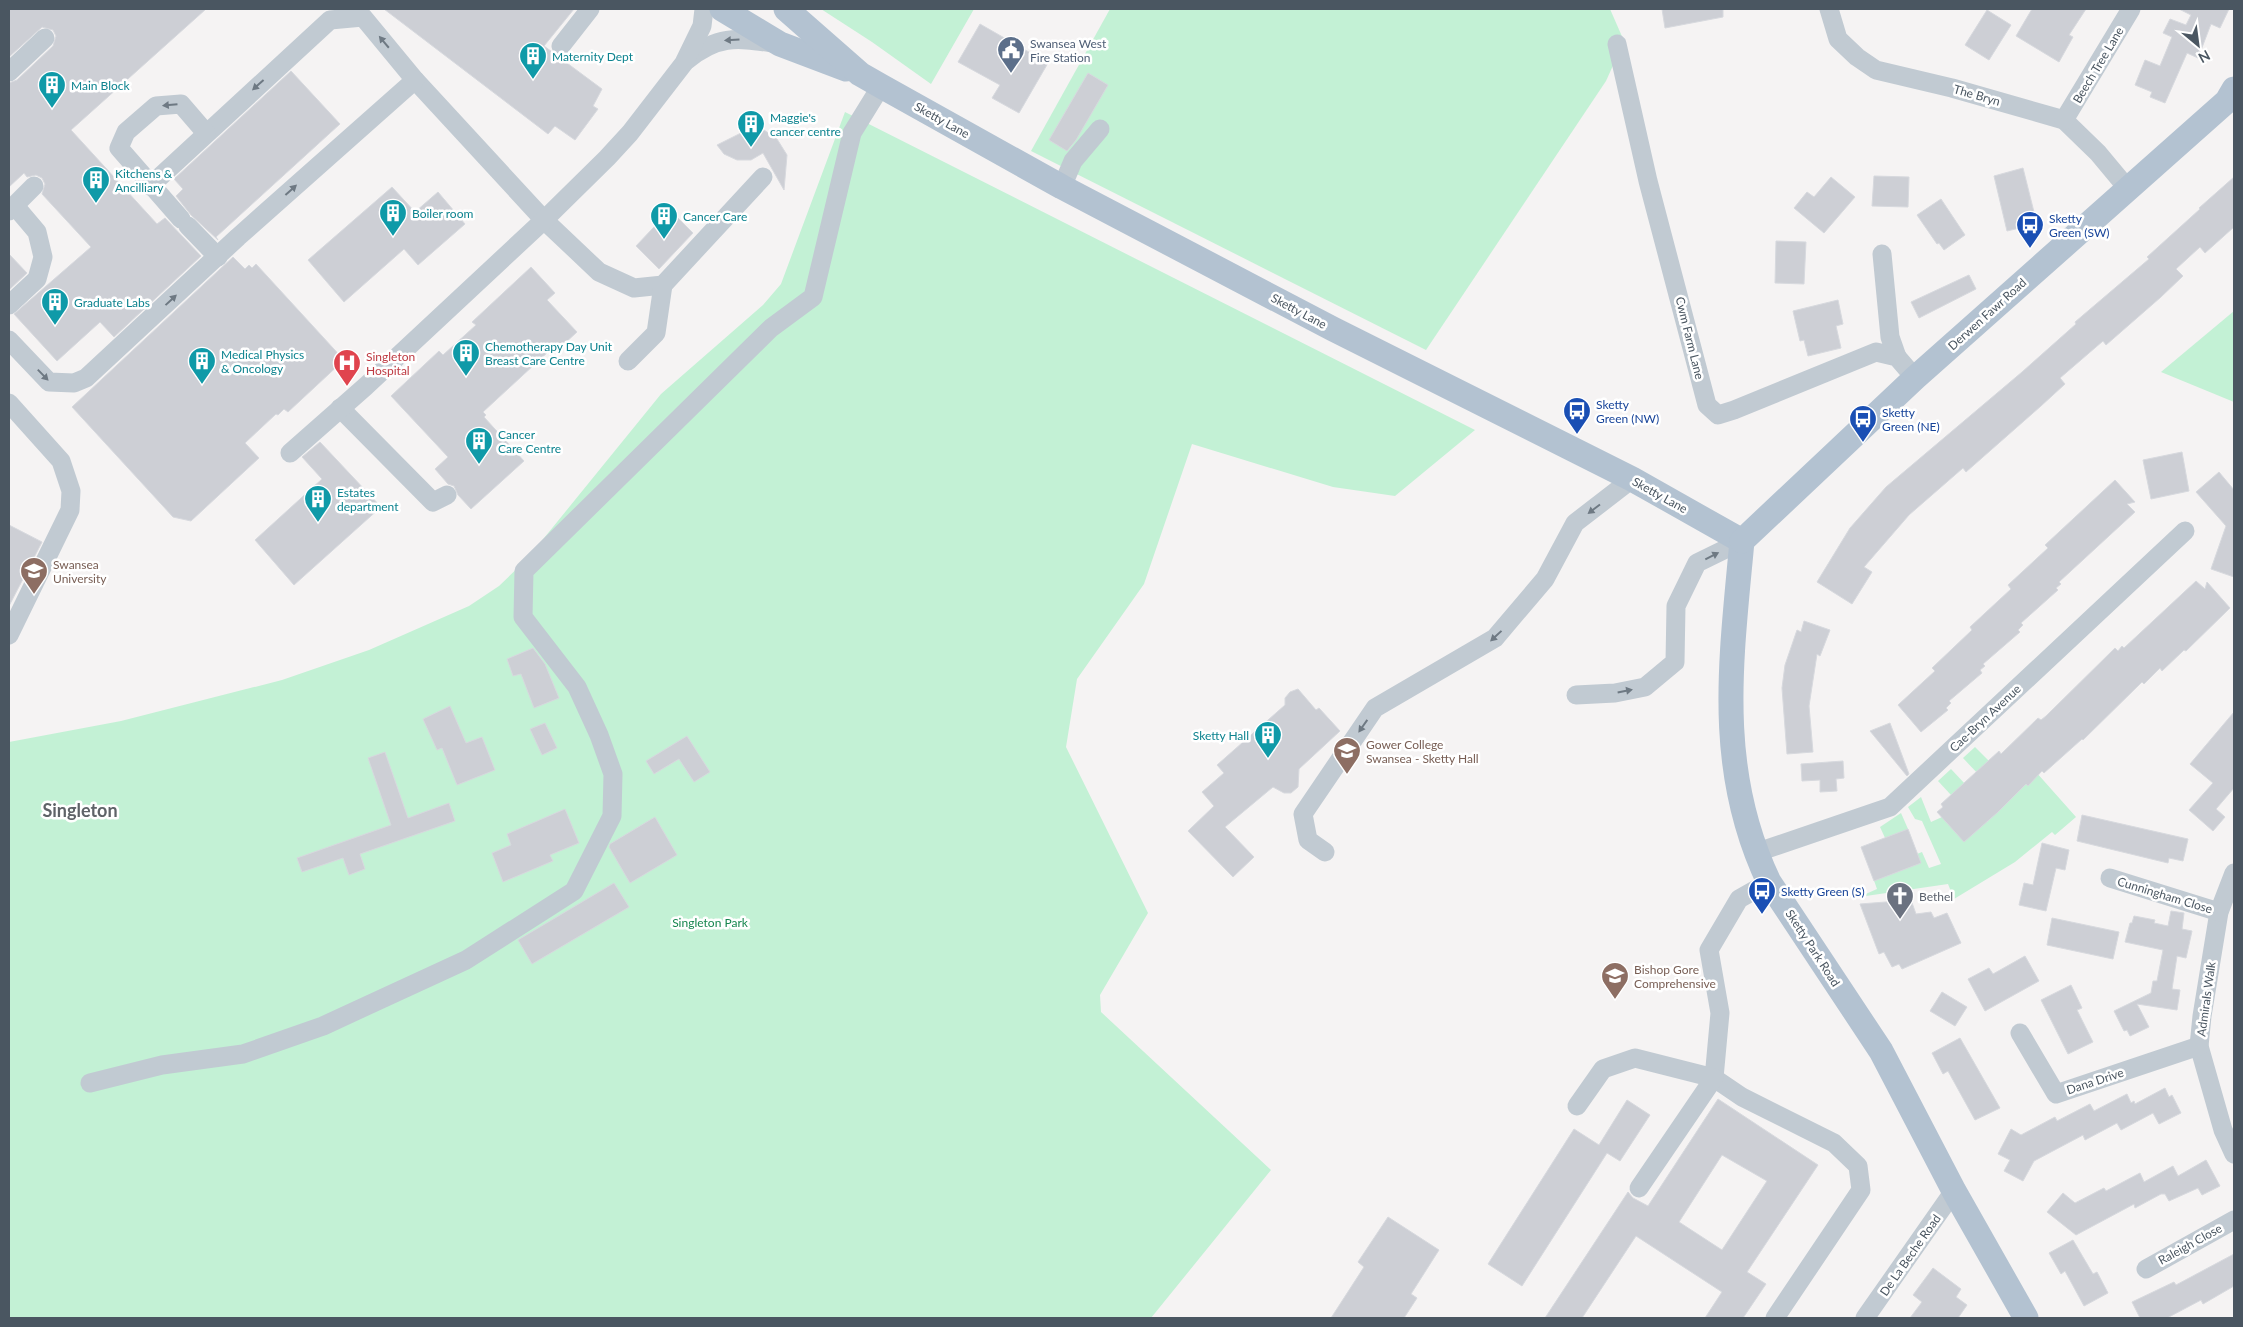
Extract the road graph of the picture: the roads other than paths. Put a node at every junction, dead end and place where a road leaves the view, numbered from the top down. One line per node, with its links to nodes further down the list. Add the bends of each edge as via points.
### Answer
1 (590, 9): 10 (street)
2 (704, 9): 11 (street, via 702,26)
3 (722, 9): 8 (main road, Sketty Lane)
4 (786, 9): 14 (main road, Sketty Lane)
5 (1829, 9): 16 (street, The Bryn, via 1838,39 1876,70)
6 (2131, 9): 16 (street, Beech Tree Lane)
7 (45, 38): 12 (street)
8 (780, 44): 11 (street, one-way to 11, via 728,39 717,41); 14 (main road, Sketty Lane)
9 (1616, 44): 31 (street, Cwm Farm Lane, via 1707,405 1718,415 1876,352)
10 (561, 46)
11 (684, 63): 25 (street, via 630,133)
12 (9, 72)
13 (415, 80): 18 (street, one-way to 18, via 363,17 330,20); 25 (street); 27 (street, one-way to 13)
14 (871, 80): 22 (main road, Sketty Lane); 52 (street, via 852,133 813,297 771,328 524,571 523,617 577,687 613,774 612,816 574,891 466,960 323,1026 243,1054 162,1065)
15 (2232, 95): 23 (main road, Derwen Fawr Road)
16 (2064, 120): 23 (street, The Bryn)
17 (1100, 129): 22 (street, via 1074,161)
18 (206, 133): 21 (street); 21 (street, one-way to 21, via 181,104 156,106 126,132 119,148)
19 (763, 177): 28 (street)
20 (34, 186): 24 (street)
21 (150, 186): 27 (street)
22 (1062, 187): 37 (main road, Sketty Lane, via 1333,329)
23 (2128, 189): 33 (main road, Derwen Fawr Road)
24 (12, 209): 29 (street, via 37,232 43,257 37,279)
25 (544, 220): 28 (street, via 599,272 634,288); 35 (street)
26 (1882, 254): 31 (street, via 1890,337)
27 (218, 257): 30 (street, one-way to 27, via 49,382 74,383 86,378)
28 (663, 285): 32 (street, via 656,333)
29 (9, 305)
30 (9, 340)
31 (1897, 357): 33 (street)
32 (628, 361)
33 (1916, 378): 40 (main road, Derwen Fawr Road)
34 (9, 403): 41 (street, via 61,460 71,491 70,510)
35 (340, 408): 36 (street); 38 (street, via 433,502)
36 (290, 453)
37 (1632, 479): 40 (main road, Sketty Lane); 43 (street, one-way to 43, via 1575,523 1545,579 1495,638 1375,708 1303,814 1308,840)
38 (447, 495)
39 (2184, 532): 44 (street, Cae-Bryn Avenue, via 1890,807)
40 (1742, 541): 42 (street, one-way to 40, via 1615,693 1645,687 1675,662 1676,606 1697,563); 44 (main road, Sketty Park Road, via 1730,666 1733,758 1740,802)
41 (9, 635)
42 (1576, 695)
43 (1325, 852)
44 (1755, 853): 47 (main road, Sketty Park Road)
45 (2234, 873): 48 (street, Admirals Walk)
46 (2110, 878): 48 (street, Cunningham Close)
47 (1770, 882): 51 (street, via 1739,899 1709,950 1720,1013); 57 (main road, Sketty Park Road, via 1881,1051)
48 (2219, 912): 50 (street, Admirals Walk)
49 (2020, 1034): 50 (street, Dana Drive, via 2056,1094)
50 (2199, 1046): 54 (street, Admirals Walk)
51 (1714, 1078): 53 (street, via 1635,1058 1603,1069); 56 (street); 60 (street, via 1742,1097 1834,1143 1858,1166 1861,1190)
52 (90, 1082)
53 (1577, 1106)
54 (2229, 1127): 55 (street, Admirals Walk)
55 (2234, 1154)
56 (1639, 1188)
57 (1954, 1191): 61 (street, De La Beche Road); 62 (main road, Sketty Park Road)
58 (2234, 1220): 59 (street, Raleigh Close)
59 (2146, 1268)
60 (1775, 1318)
61 (1865, 1318)
62 (2026, 1318)

